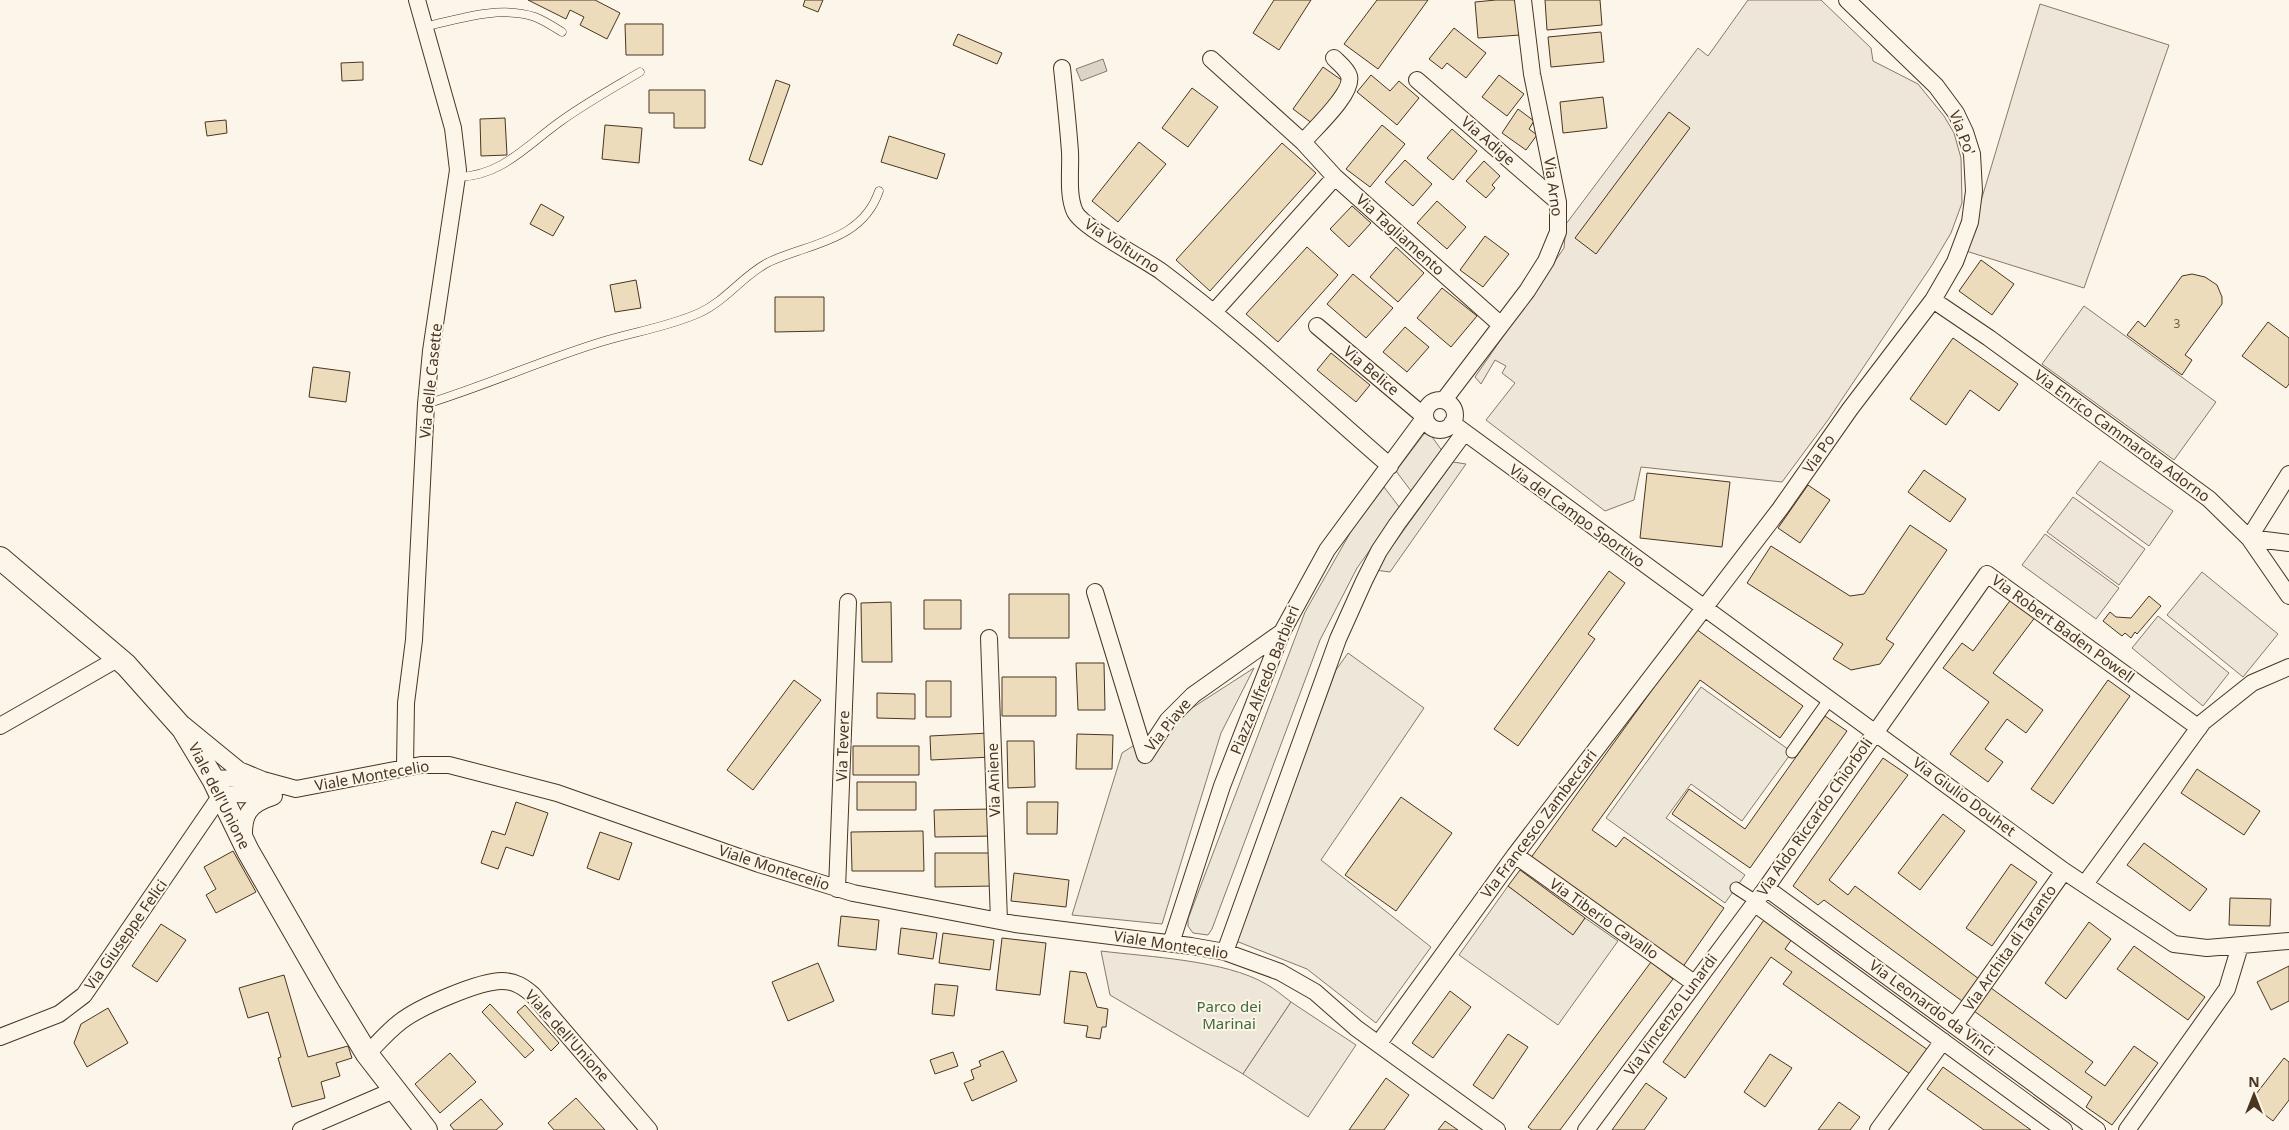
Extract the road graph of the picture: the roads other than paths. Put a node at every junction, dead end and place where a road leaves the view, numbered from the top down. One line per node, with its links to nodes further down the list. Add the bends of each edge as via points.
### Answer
1 (416, 0): 4 (street, Via delle Casette)
2 (1522, 0): 15 (street, Via Arno, via 1536,93)
3 (1847, 0): 16 (street, Via Po', via 1936,86 1956,113 1969,143 1974,178 1970,222 1955,262)
4 (424, 27): 5 (lane, via 473,16 518,14 542,20); 12 (street, Via delle Casette, via 454,134)
5 (562, 32)
6 (1334, 58): 11 (street, via 1347,72 1348,87)
7 (1211, 59): 11 (street, Via Tagliamento)
8 (1062, 68): 17 (street, Via Volturno, via 1076,213 1084,222 1145,260)
9 (640, 72): 12 (lane, via 561,121 513,159 479,175)
10 (1417, 80): 15 (street, Via Adige)
11 (1303, 142): 13 (street, Via Tagliamento)
12 (458, 177): 21 (street, Via delle Casette)
13 (1335, 177): 17 (street); 18 (street, Via Tagliamento)
14 (879, 192): 21 (lane, via 870,212 853,227 817,245 769,262 700,312 601,342)
15 (1558, 202): 18 (street, Via Arno, via 1558,232 1550,254)
16 (1933, 300): 26 (street, Via Enrico Cammarota Adorno, via 2197,490); 32 (street, Via Po)
17 (1214, 312): 24 (street, Via Volturno)
18 (1501, 325): 20 (street, Via Arno)
19 (1317, 326): 22 (street, Via Belice)
20 (1444, 400): 22 (street, via 1432,402); 23 (street, via 1454,410)
21 (426, 404): 43 (street, Via delle Casette, via 414,640 406,703)
22 (1426, 417): 23 (street, via 1429,425 1437,429); 24 (street, Piazza Alfredo Barbieri)
23 (1458, 428): 32 (street, Via del Campo Sportivo); 57 (street, via 1394,528 1364,581 1338,639)
24 (1390, 466): 33 (street, Piazza Alfredo Barbieri, via 1327,550)
25 (2289, 474): 26 (street)
26 (2249, 538): 27 (street); 30 (street, Via Enrico Cammarota Adorno)
27 (2289, 542)
28 (0, 558): 35 (main road, Viale dell'Unione)
29 (1095, 592): 33 (street, Via Piave, via 1145,755 1168,720 1192,695)
30 (2289, 596)
31 (848, 602): 51 (street, Via Tevere)
32 (1703, 608): 37 (street, Via Giulio Douhet); 47 (street, Via Francesco Zambeccari)
33 (1282, 632): 55 (street, Piazza Alfredo Barbieri, via 1222,786)
34 (989, 638): 53 (street, Via Aniene)
35 (119, 658): 38 (main road, Viale dell'Unione); 39 (street)
36 (2289, 667): 40 (street, via 2252,682)
37 (1829, 700): 41 (street, Via Giulio Douhet); 42 (street)
38 (174, 718): 44 (main road, Viale dell'Unione, via 192,742); 45 (street, Viale Montecelio, via 232,765)
39 (0, 726)
40 (2199, 728): 41 (street, Via Robert Baden Powell, via 1987,574); 49 (street)
41 (1874, 733): 48 (street, Via Giulio Douhet); 52 (street, Via Aldo Riccardo Chiorboli)
42 (1792, 752)
43 (405, 767): 45 (street, Viale Montecelio, via 296,789); 51 (street, Viale Montecelio, via 449,765 536,787)
44 (217, 787): 45 (street, via 236,778); 46 (main road, Viale dell'Unione); 60 (street, Via Giuseppe Felici, via 84,995 59,1014)
45 (276, 790): 46 (street, via 256,803 248,813)
46 (244, 844): 63 (main road, Viale dell'Unione)
47 (1515, 856): 58 (street, Via Tiberio Cavallo); 62 (street, Via Francesco Zambeccari)
48 (2064, 871): 49 (street, Via Giulio Douhet); 59 (street, Via Archita di Taranto)
49 (2085, 884): 56 (street, Via Giulio Douhet, via 2174,944 2196,948)
50 (1736, 888): 52 (street)
51 (837, 889): 53 (street, Viale Montecelio)
52 (1759, 897): 58 (street, Via Vincenzo Lunardi); 59 (street, Via Leonardo da Vinci); 61 (street, Via Leonardo da Vinci)
53 (999, 921): 55 (street, Viale Montecelio)
54 (2289, 941): 56 (street, Via Giulio Douhet)
55 (1171, 943): 57 (street, Viale Montecelio)
56 (2240, 946): 73 (street, via 2226,989)
57 (1225, 952): 62 (street, Viale Montecelio, via 1266,966 1302,984 1322,996 1356,1028)
58 (1694, 983): 69 (street, Via Vincenzo Lunardi)
59 (1955, 1025): 72 (street, Via Leonardo da Vinci)
60 (0, 1037)
61 (1943, 1042): 70 (street); 71 (street, Via Leonardo da Vinci)
62 (1380, 1044): 68 (street, Viale Montecelio)
63 (367, 1054): 64 (main road, Viale dell'Unione); 67 (street, Viale dell'Unione, via 395,1025 419,1010 481,986 502,981 515,983 533,995)
64 (394, 1090): 65 (street); 66 (main road, Viale dell'Unione)
65 (301, 1130)
66 (426, 1130)
67 (650, 1130)
68 (1497, 1130)
69 (1586, 1130)
70 (1878, 1130)
71 (2064, 1130)
72 (2097, 1130)
73 (2127, 1130)

